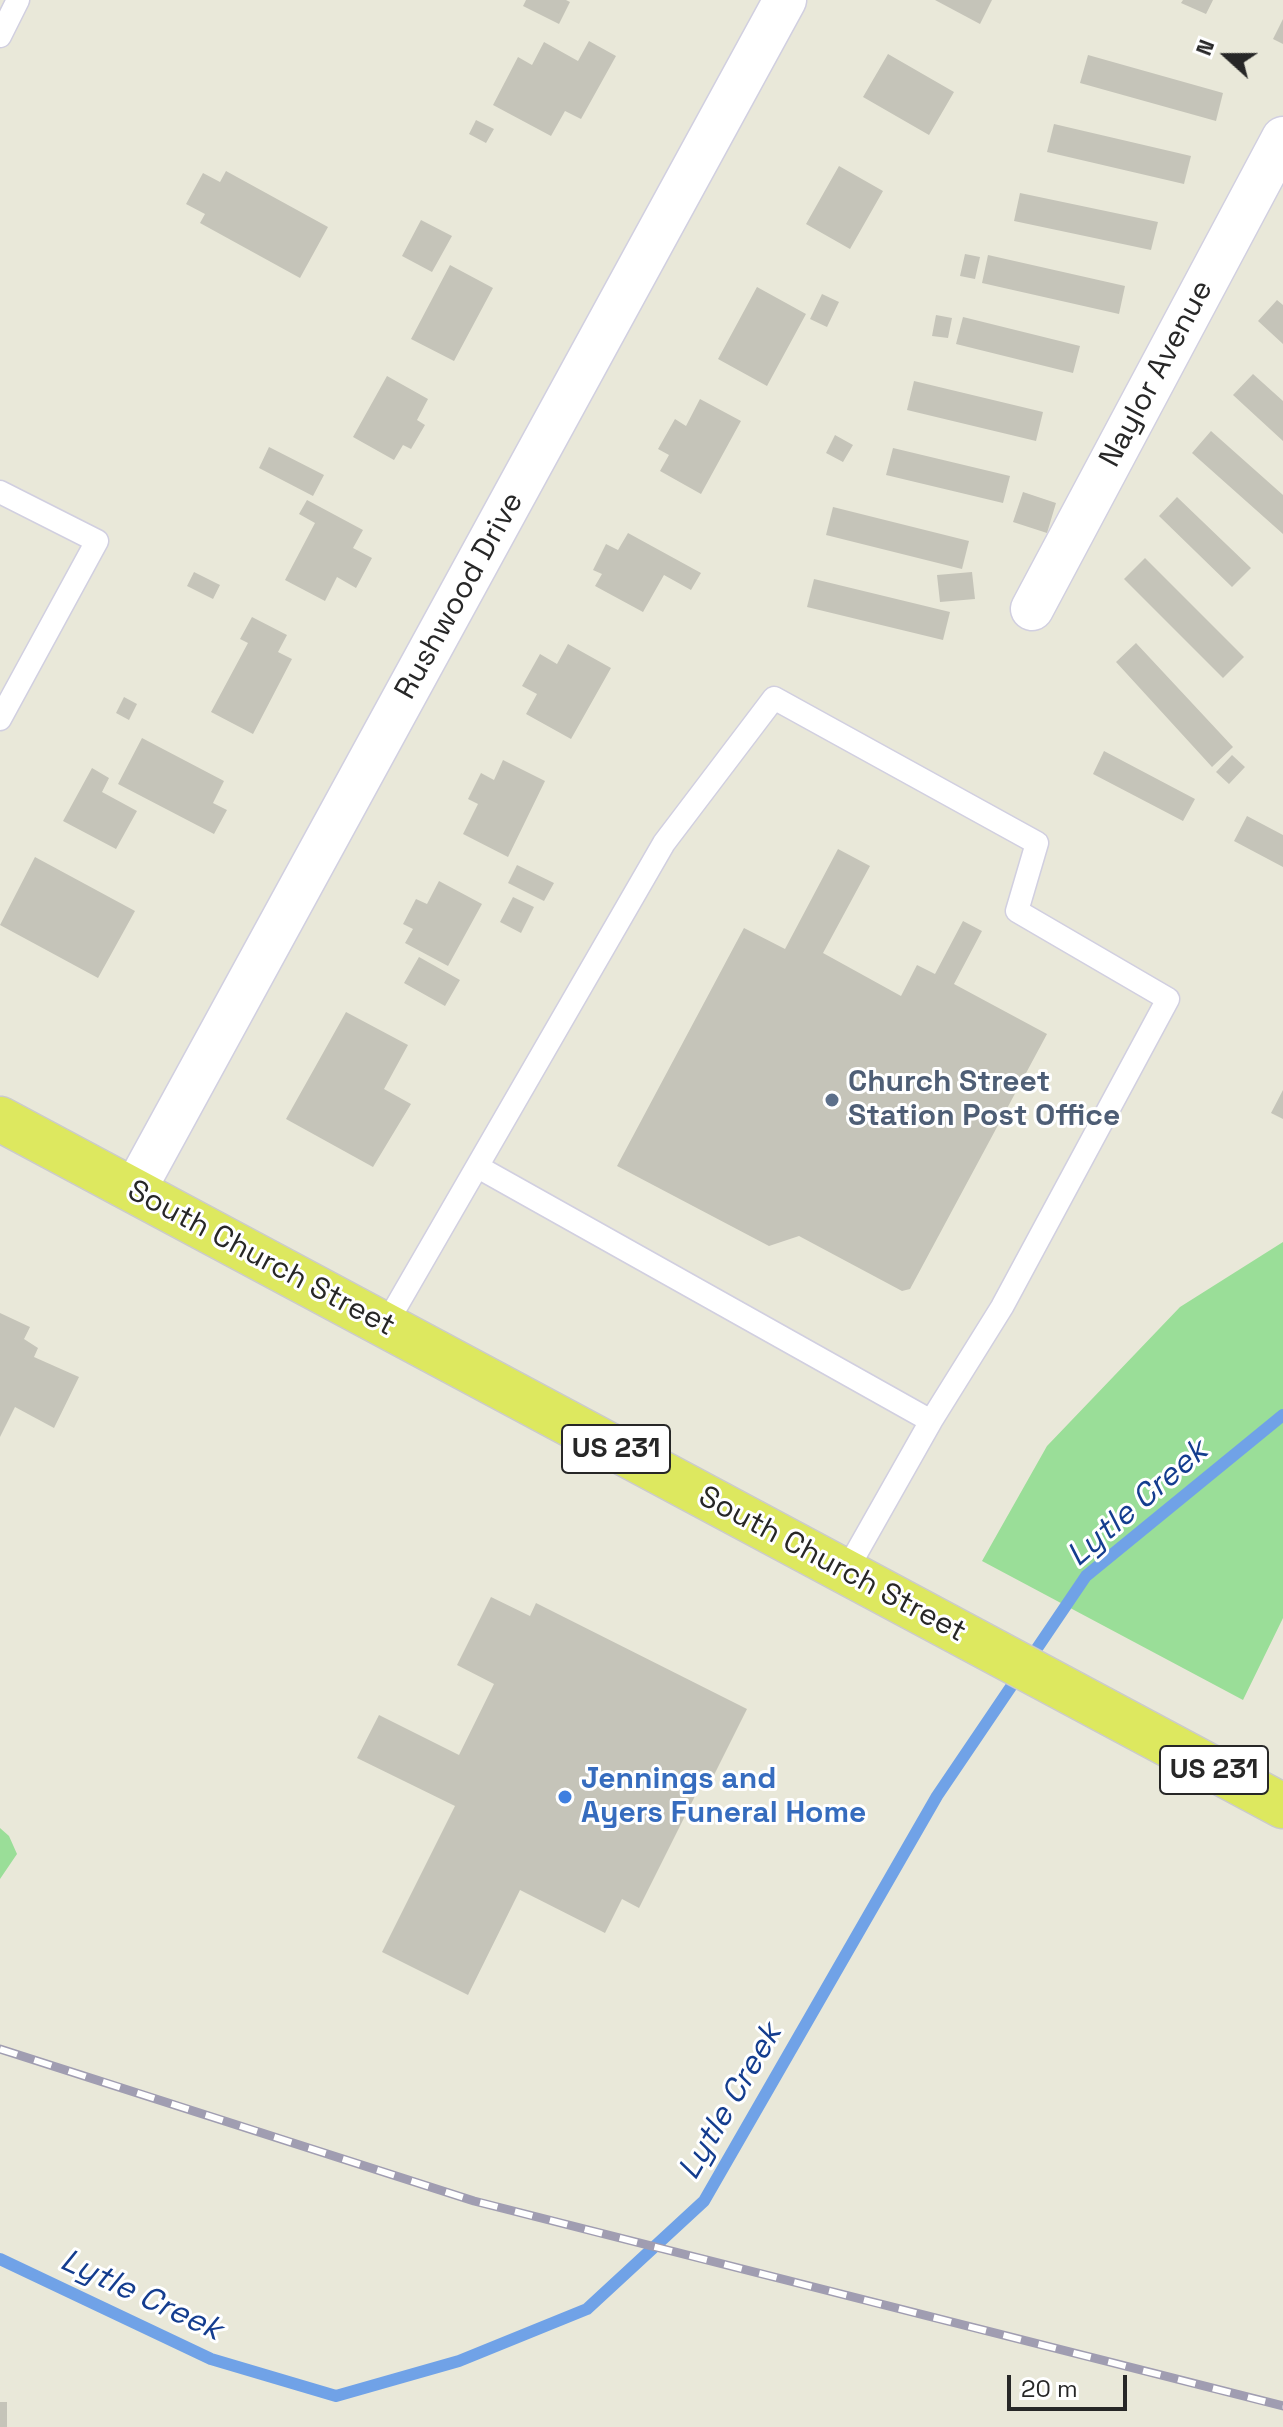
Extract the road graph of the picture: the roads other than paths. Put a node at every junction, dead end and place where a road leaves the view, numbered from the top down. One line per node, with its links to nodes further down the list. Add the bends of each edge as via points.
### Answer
1 (18, 0): 3 (lane)
2 (785, 0): 10 (street, Rushwood Drive)
3 (0, 36)
4 (1283, 138): 6 (street, Naylor Avenue)
5 (0, 492): 7 (lane, via 97,541)
6 (1032, 609)
7 (0, 719)
8 (0, 1119): 10 (main road, South Church Street / US 231)
9 (478, 1167): 11 (lane); 12 (lane); 12 (lane, via 664,843 774,698 1037,843 1017,911 1168,999 1002,1307)
10 (134, 1191): 11 (main road, South Church Street / US 231)
11 (385, 1326): 13 (main road, South Church Street / US 231)
12 (931, 1421): 13 (lane)
13 (845, 1573): 14 (main road, South Church Street / US 231)
14 (1283, 1806)

